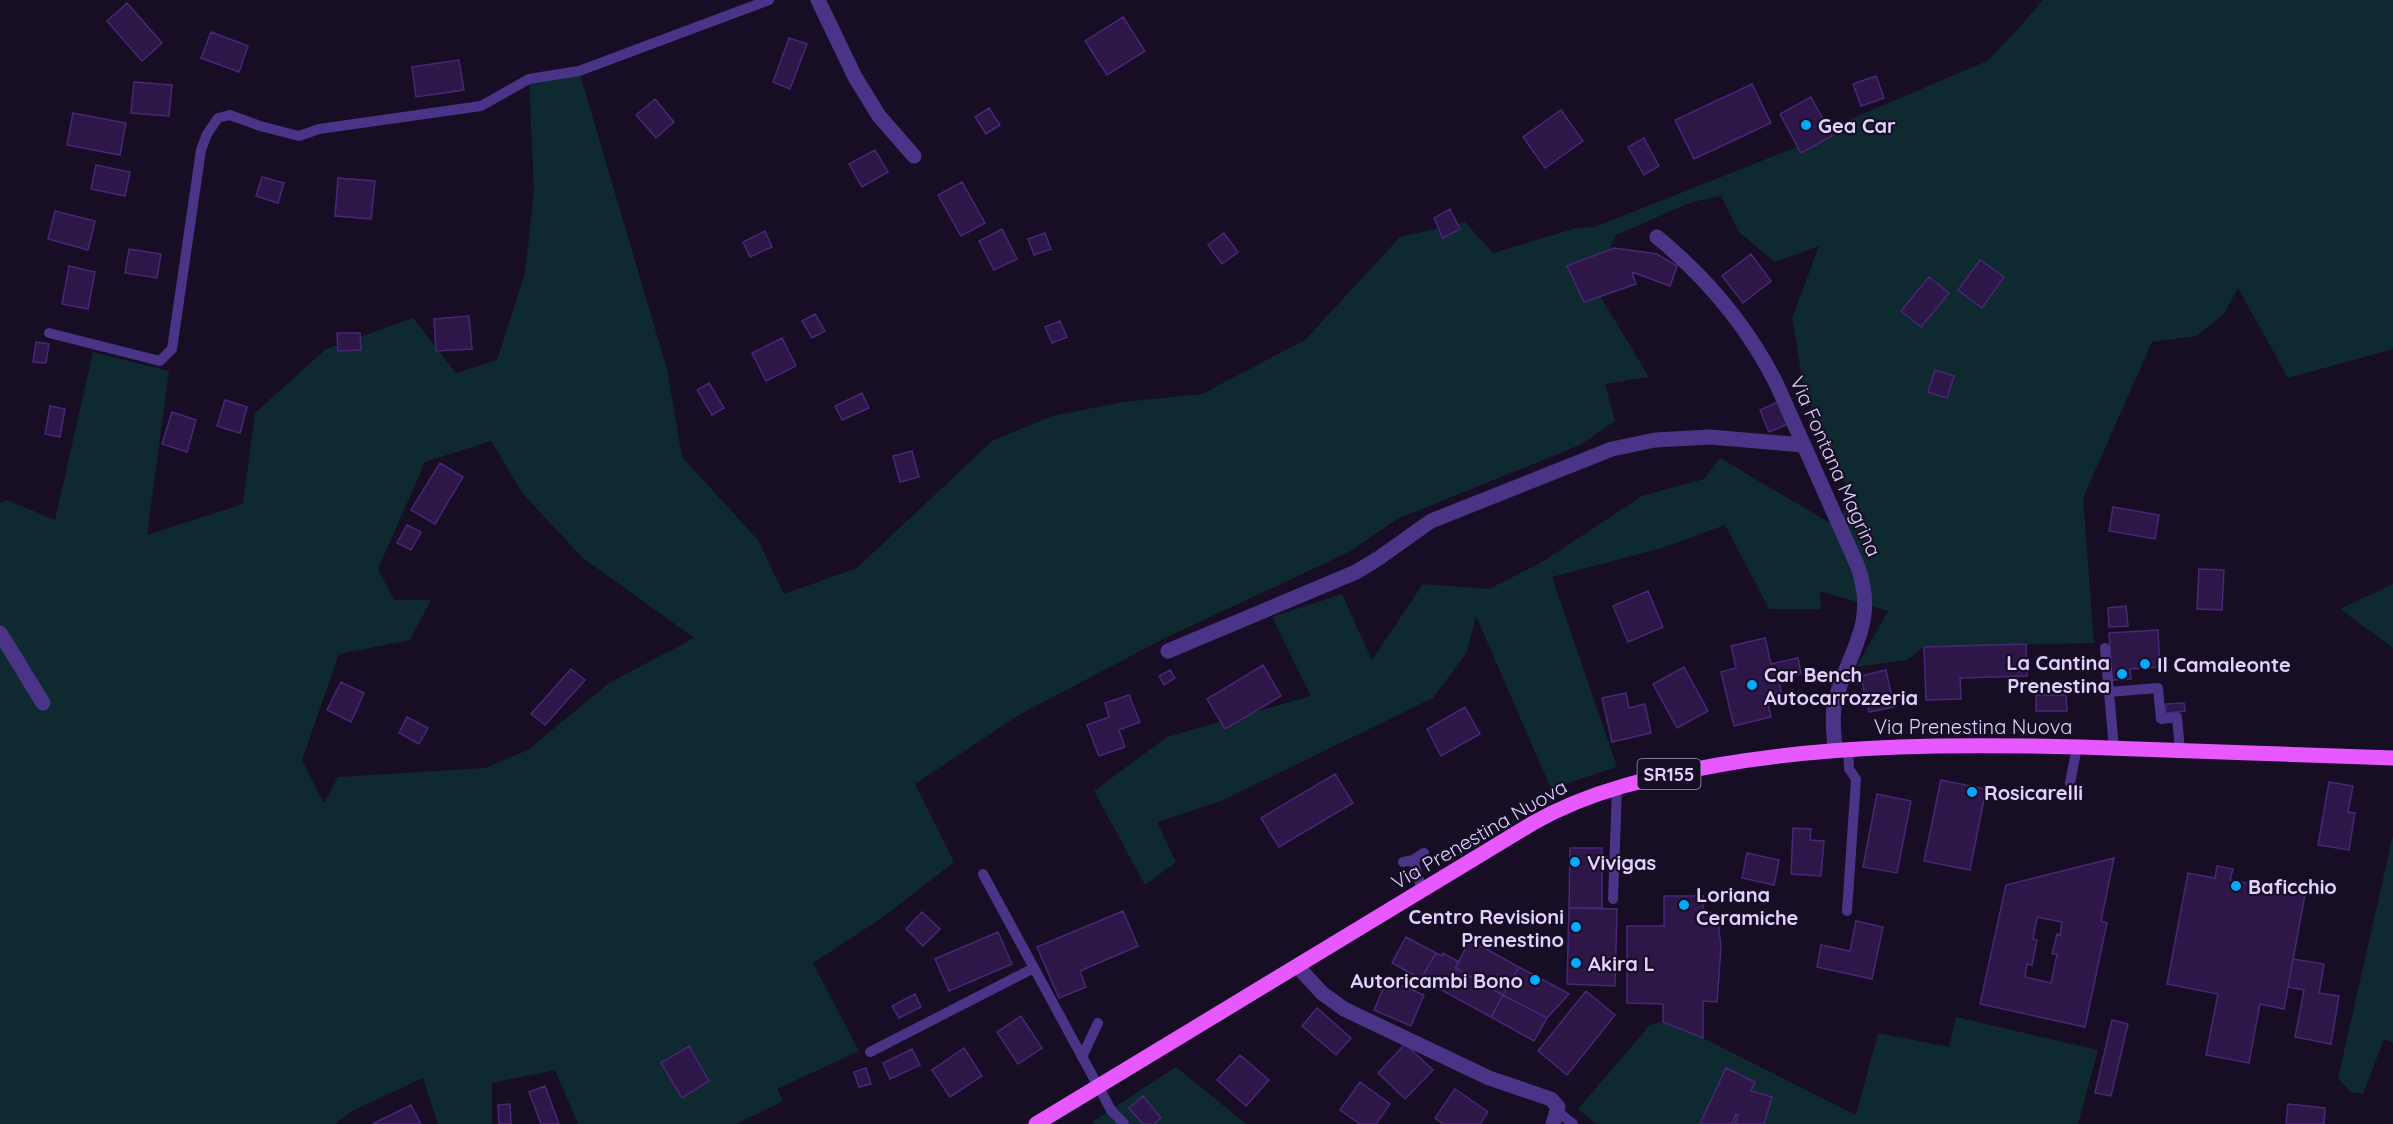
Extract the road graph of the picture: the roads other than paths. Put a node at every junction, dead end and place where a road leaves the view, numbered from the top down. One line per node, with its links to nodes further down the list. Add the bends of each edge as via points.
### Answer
1 (769, 0): 5 (lane, via 579,71 529,79 481,106 319,129 299,136 230,115 218,118 201,150 168,355 160,361)
2 (818, 0): 3 (street, via 855,77 879,116)
3 (914, 156)
4 (1657, 237): 6 (street, Via Fontana Magrina, via 1697,274 1748,333 1774,377)
5 (49, 333)
6 (1803, 445): 9 (street, via 1710,437 1654,440 1612,449 1431,521 1356,572); 14 (street, Via Fontana Magrina, via 1854,559 1864,592 1862,629 1833,719)
7 (0, 633): 11 (street)
8 (2105, 648): 10 (lane)
9 (1168, 651)
10 (2109, 692): 13 (lane); 15 (lane, via 2158,688 2161,719 2177,717)
11 (44, 703)
12 (2077, 747): 13 (main road, Via Prenestina Nuova / SR155); 14 (main road, Via Prenestina Nuova / SR155); 17 (lane)
13 (2114, 748): 15 (main road, Via Prenestina Nuova / SR155)
14 (1842, 749): 18 (main road, Via Prenestina Nuova / SR155, via 1748,760); 23 (lane, via 1856,779)
15 (2180, 750): 16 (main road, Via Prenestina Nuova / SR155)
16 (2393, 758)
17 (2070, 783)
18 (1617, 787): 21 (main road, Via Prenestina Nuova / SR155, via 1545,816); 22 (lane)
19 (1424, 853): 21 (lane, via 1408,861)
20 (983, 874): 25 (lane)
21 (1422, 890): 24 (main road, Via Prenestina Nuova / SR155)
22 (1613, 899)
23 (1847, 911)
24 (1297, 966): 29 (main road, Via Prenestina Nuova / SR155); 30 (street, via 1322,993 1344,1009 1489,1078 1551,1099 1557,1103)
25 (1034, 968): 27 (lane); 28 (lane)
26 (1098, 1023): 28 (lane)
27 (870, 1052)
28 (1082, 1057): 29 (lane)
29 (1098, 1086): 31 (main road, Via Prenestina Nuova / SR155); 32 (lane)
30 (1556, 1118): 33 (lane)
31 (1036, 1124)
32 (1124, 1124)
33 (1573, 1124)

